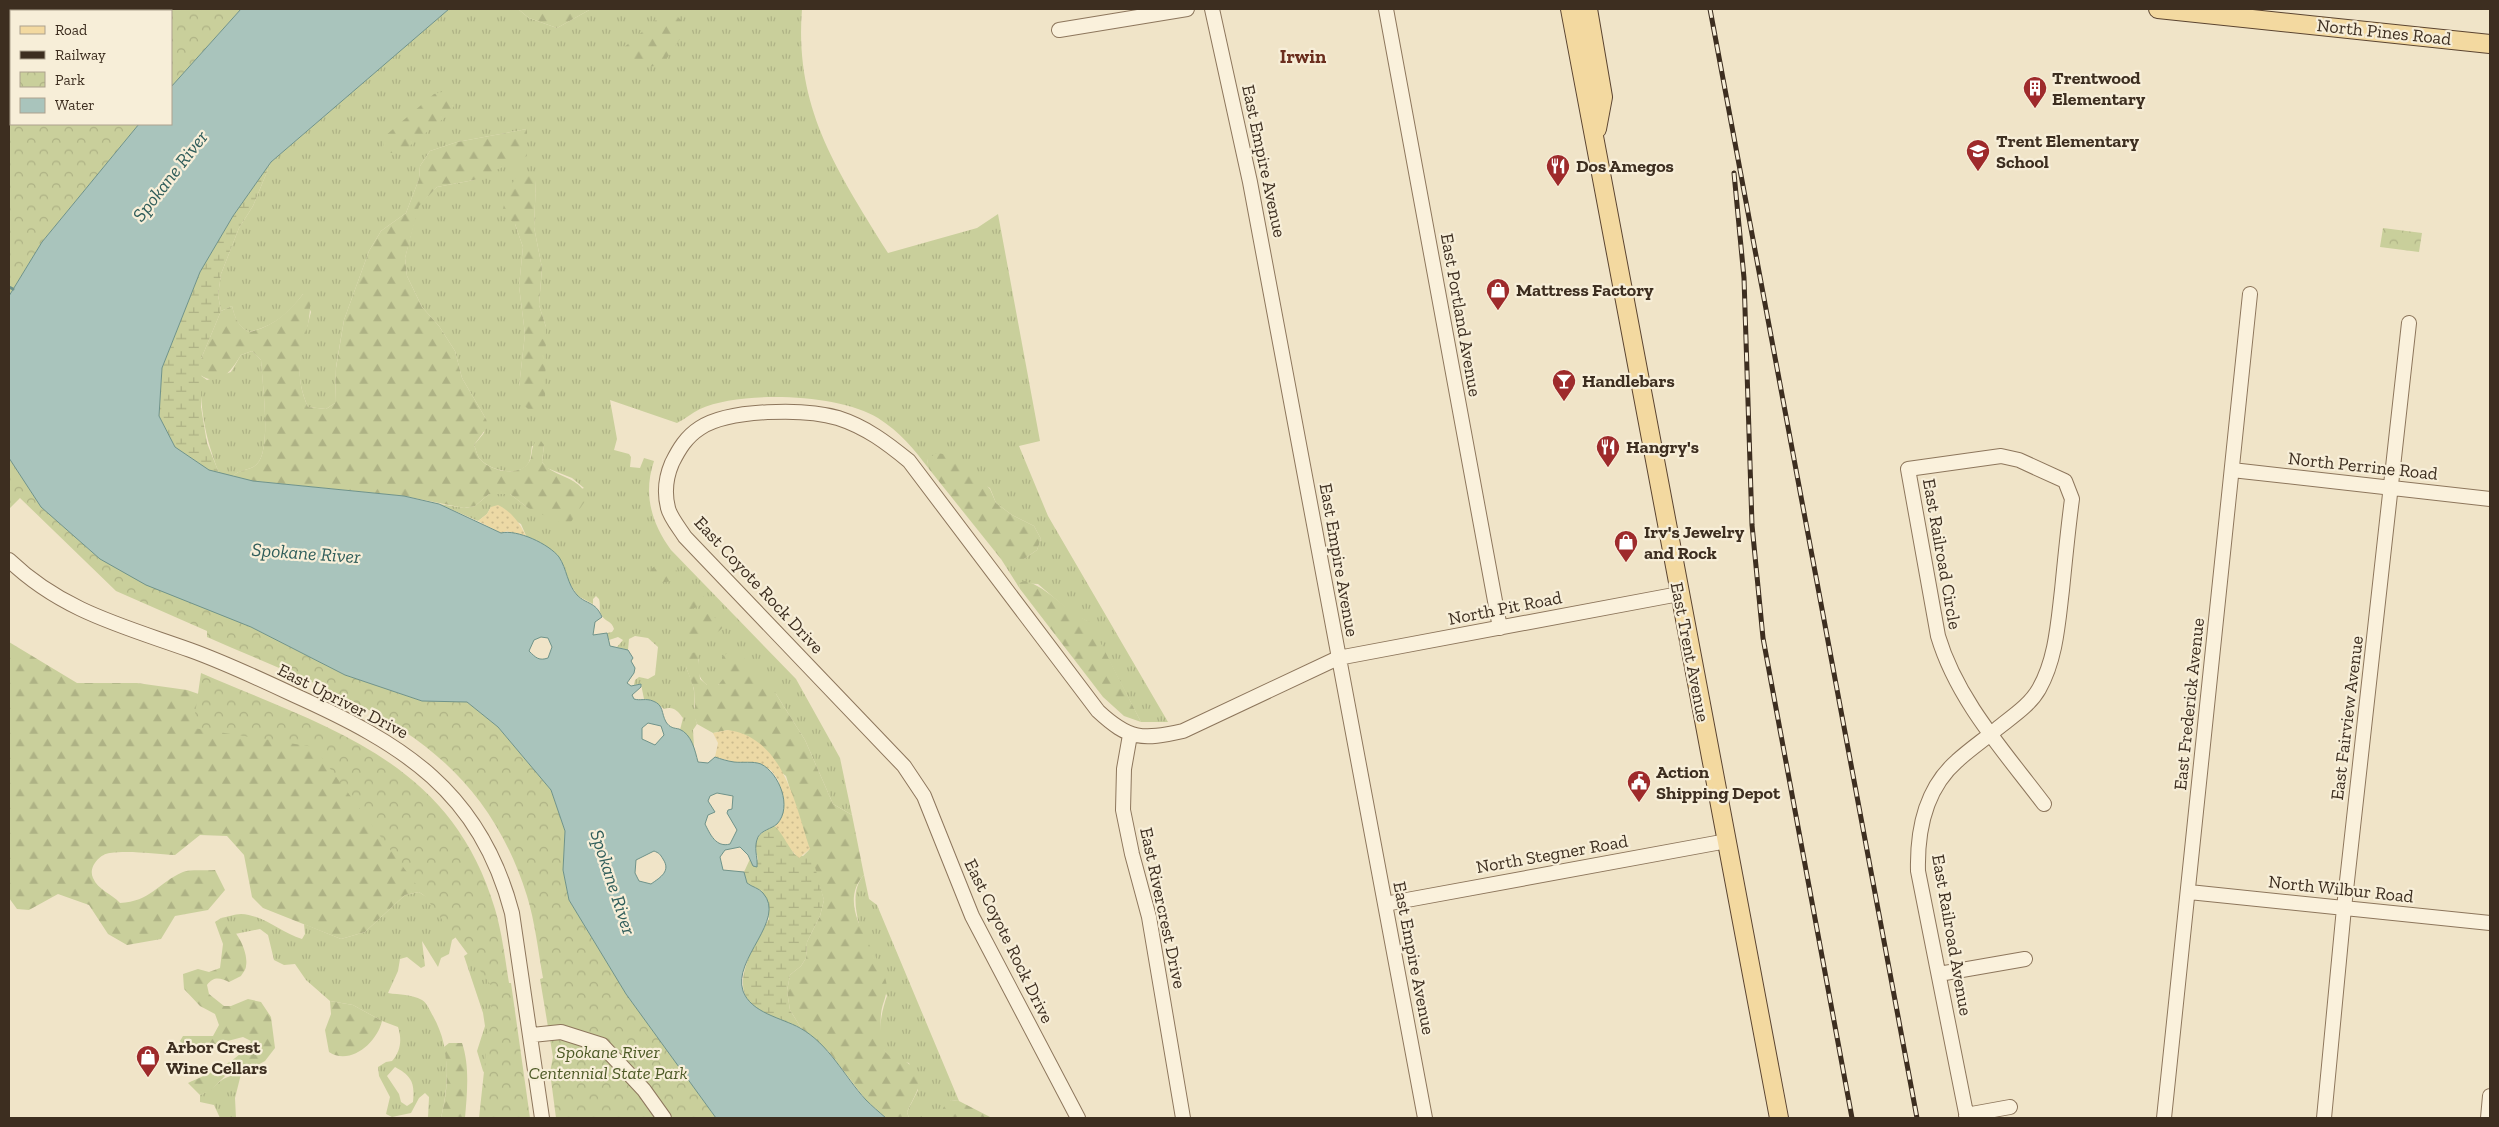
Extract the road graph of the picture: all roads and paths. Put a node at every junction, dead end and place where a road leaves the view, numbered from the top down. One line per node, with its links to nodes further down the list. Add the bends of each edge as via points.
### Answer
1 (1188, 9): 8 (street)
2 (1212, 9): 20 (street, East Empire Avenue, via 1250,182)
3 (1386, 9): 19 (street, East Portland Avenue)
4 (1570, 9): 10 (main road, East Trent Avenue)
5 (1588, 9): 10 (main road, via 1603,97)
6 (2158, 9): 7 (main road, North Pines Road)
7 (2189, 10): 9 (main road, North Pines Road)
8 (1059, 30)
9 (2490, 44)
10 (1594, 140): 18 (main road, East Trent Avenue)
11 (2250, 294): 13 (street, East Frederick Avenue)
12 (2409, 323): 15 (street, East Fairview Avenue)
13 (2232, 470): 15 (street, North Perrine Road); 25 (street, East Frederick Avenue)
14 (2065, 481): 21 (street, East Railroad Avenue, via 2072,499 2050,664 2038,690 2028,702); 21 (street, East Railroad Circle, via 2019,460 2001,456 1908,469 1944,657 1962,694)
15 (2392, 487): 16 (street, North Perrine Road); 27 (street, East Fairview Avenue)
16 (2490, 499)
17 (9, 560): 31 (street, East Upriver Drive, via 40,586 82,611 207,656 318,706 384,740 419,764 461,806 494,858 512,913)
18 (1679, 594): 19 (street, North Pit Road); 24 (main road, East Trent Avenue)
19 (1500, 628): 20 (street, North Pit Road)
20 (1338, 658): 22 (street, East Coyote Rock Drive, via 1183,731 1156,737); 26 (street, East Empire Avenue)
21 (1991, 734): 23 (street); 30 (street, East Railroad Avenue, via 1955,762 1933,791 1922,817 1917,844 1918,871)
22 (1130, 735): 37 (street, East Coyote Rock Drive, via 1098,711 909,461 876,434 838,418 802,411 727,416 700,428 680,446 666,478 668,509 685,537 904,766 924,796 972,916); 38 (street, East Rivercrest Drive, via 1124,770 1123,810 1150,916)
23 (2044, 804)
24 (1727, 841): 26 (street, North Stegner Road); 40 (main road, East Trent Avenue)
25 (2189, 892): 27 (street, North Wilbur Road); 41 (street, East Frederick Avenue)
26 (1385, 904): 39 (street, East Empire Avenue)
27 (2344, 908): 28 (street, North Wilbur Road); 42 (street, East Fairview Avenue)
28 (2490, 922)
29 (2025, 959): 30 (street)
30 (1939, 974): 34 (street, East Railroad Avenue)
31 (532, 1036): 35 (street, East Upriver Drive); 36 (street, via 561,1032 602,1045 644,1090)
32 (2490, 1096): 43 (street)
33 (2010, 1107): 34 (street)
34 (1966, 1117)
35 (542, 1118)
36 (664, 1118)
37 (1078, 1118)
38 (1183, 1118)
39 (1425, 1118)
40 (1779, 1118)
41 (2164, 1118)
42 (2324, 1118)
43 (2488, 1118)

